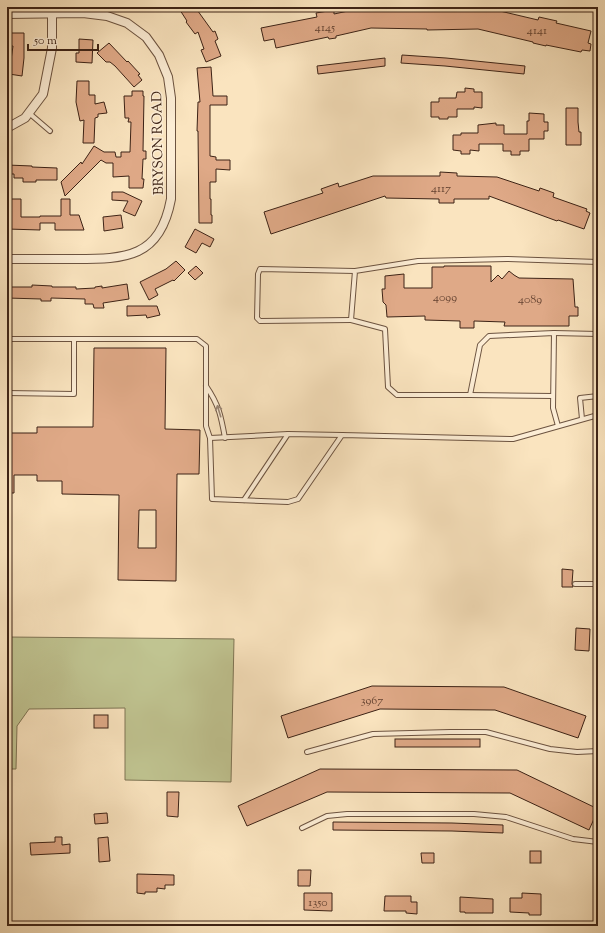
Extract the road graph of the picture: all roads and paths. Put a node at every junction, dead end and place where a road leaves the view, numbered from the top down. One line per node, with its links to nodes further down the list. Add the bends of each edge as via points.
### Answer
1 (52, 10): 2 (street, BRYSON ROAD); 3 (street, via 52,48 44,94); 6 (street, BRYSON ROAD, via 107,16 127,24 146,37 159,55 168,77 171,98 171,199 168,215 161,230 146,248 128,256 110,259)
2 (7, 14)
3 (30, 112): 4 (street, via 25,118); 5 (lane)
4 (7, 128)
5 (50, 131)
6 (7, 260)
7 (598, 262): 8 (lane, via 506,259 418,261)
8 (355, 271): 9 (lane); 9 (lane, via 260,269 258,274 257,318 260,321)
9 (352, 320): 16 (lane, via 385,329 388,387 398,395)
10 (554, 333): 11 (lane); 16 (lane, via 489,336 480,344); 17 (lane)
11 (598, 334)
12 (7, 339): 13 (lane)
13 (74, 340): 14 (lane, via 196,339 206,346); 15 (lane, via 74,394)
14 (206, 386): 24 (lane, via 206,426); 25 (lane, one-way to 14, via 220,411)
15 (7, 393)
16 (470, 395): 17 (lane)
17 (553, 396): 21 (lane)
18 (598, 396): 20 (lane, via 580,398)
19 (598, 415): 20 (lane)
20 (582, 419): 21 (lane)
21 (558, 426): 23 (lane, via 513,439)
22 (288, 434): 23 (lane); 25 (lane); 26 (lane)
23 (342, 435): 26 (lane, via 298,499 288,502)
24 (210, 438): 25 (lane); 26 (lane, via 212,499)
25 (225, 438)
26 (244, 500)
27 (574, 584): 28 (lane)
28 (598, 584)
29 (598, 751): 30 (lane, via 550,749 486,732 450,732 373,734)
30 (307, 752)
31 (302, 828): 32 (lane, via 327,816 347,814 474,814 506,817 573,839)
32 (598, 842)

